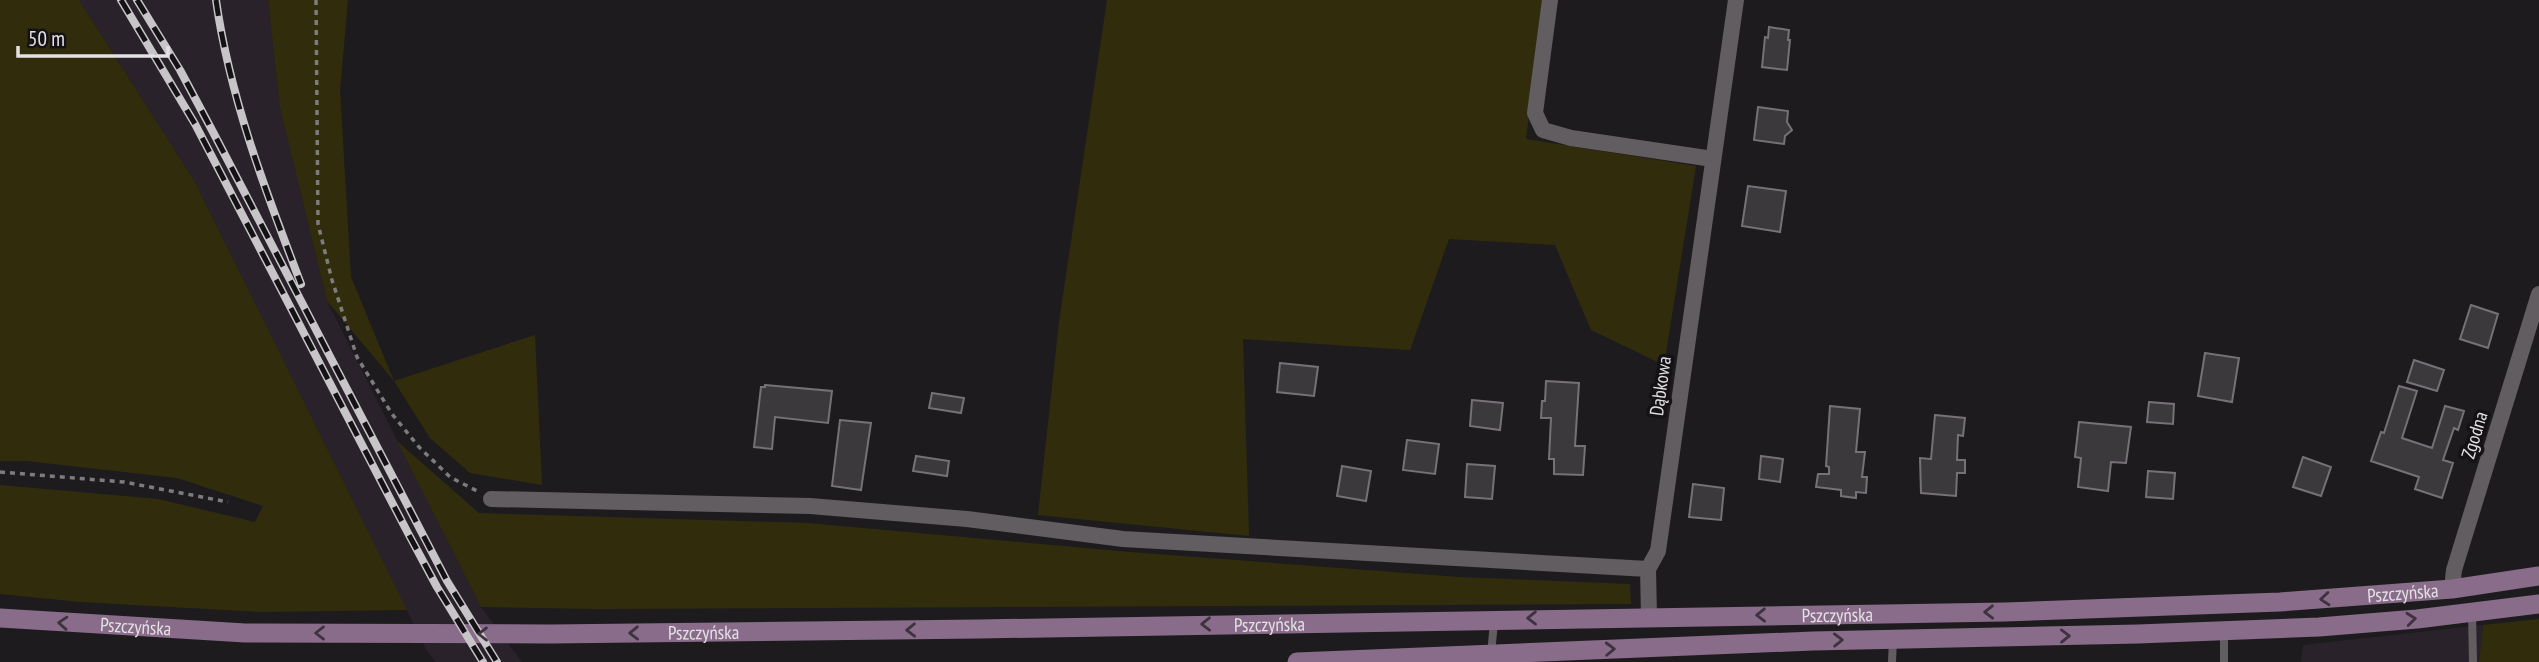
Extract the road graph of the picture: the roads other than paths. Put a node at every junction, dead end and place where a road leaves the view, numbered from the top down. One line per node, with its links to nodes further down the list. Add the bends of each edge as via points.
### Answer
1 (1550, 0): 3 (street, via 1535,113 1543,130)
2 (1736, 0): 3 (street, Dąbkowa)
3 (1713, 159): 6 (street, Dąbkowa, via 1658,551)
4 (2539, 294): 8 (street, Zgodna)
5 (491, 499): 6 (street, via 810,506 967,519 1123,539)
6 (1648, 569): 11 (street, Dąbkowa)
7 (2539, 576): 8 (main road, Pszczyńska)
8 (2452, 589): 11 (main road, Pszczyńska, one-way to 11, via 2280,602 2005,612)
9 (2539, 604): 10 (main road, Pszczyńska)
10 (2472, 612): 14 (main road, Pszczyńska, one-way to 10, via 2319,628); 20 (lane)
11 (1649, 616): 13 (main road, Pszczyńska, one-way to 13)
12 (0, 618): 13 (main road, Pszczyńska, one-way to 12, via 551,634 181,631)
13 (1494, 619): 16 (lane)
14 (2224, 631): 15 (main road, Pszczyńska, one-way to 14); 19 (lane)
15 (1893, 639): 16 (main road, Pszczyńska, one-way to 15); 18 (lane)
16 (1490, 658): 17 (main road, Pszczyńska)
17 (1297, 662)
18 (1892, 662)
19 (2224, 662)
20 (2473, 662)

